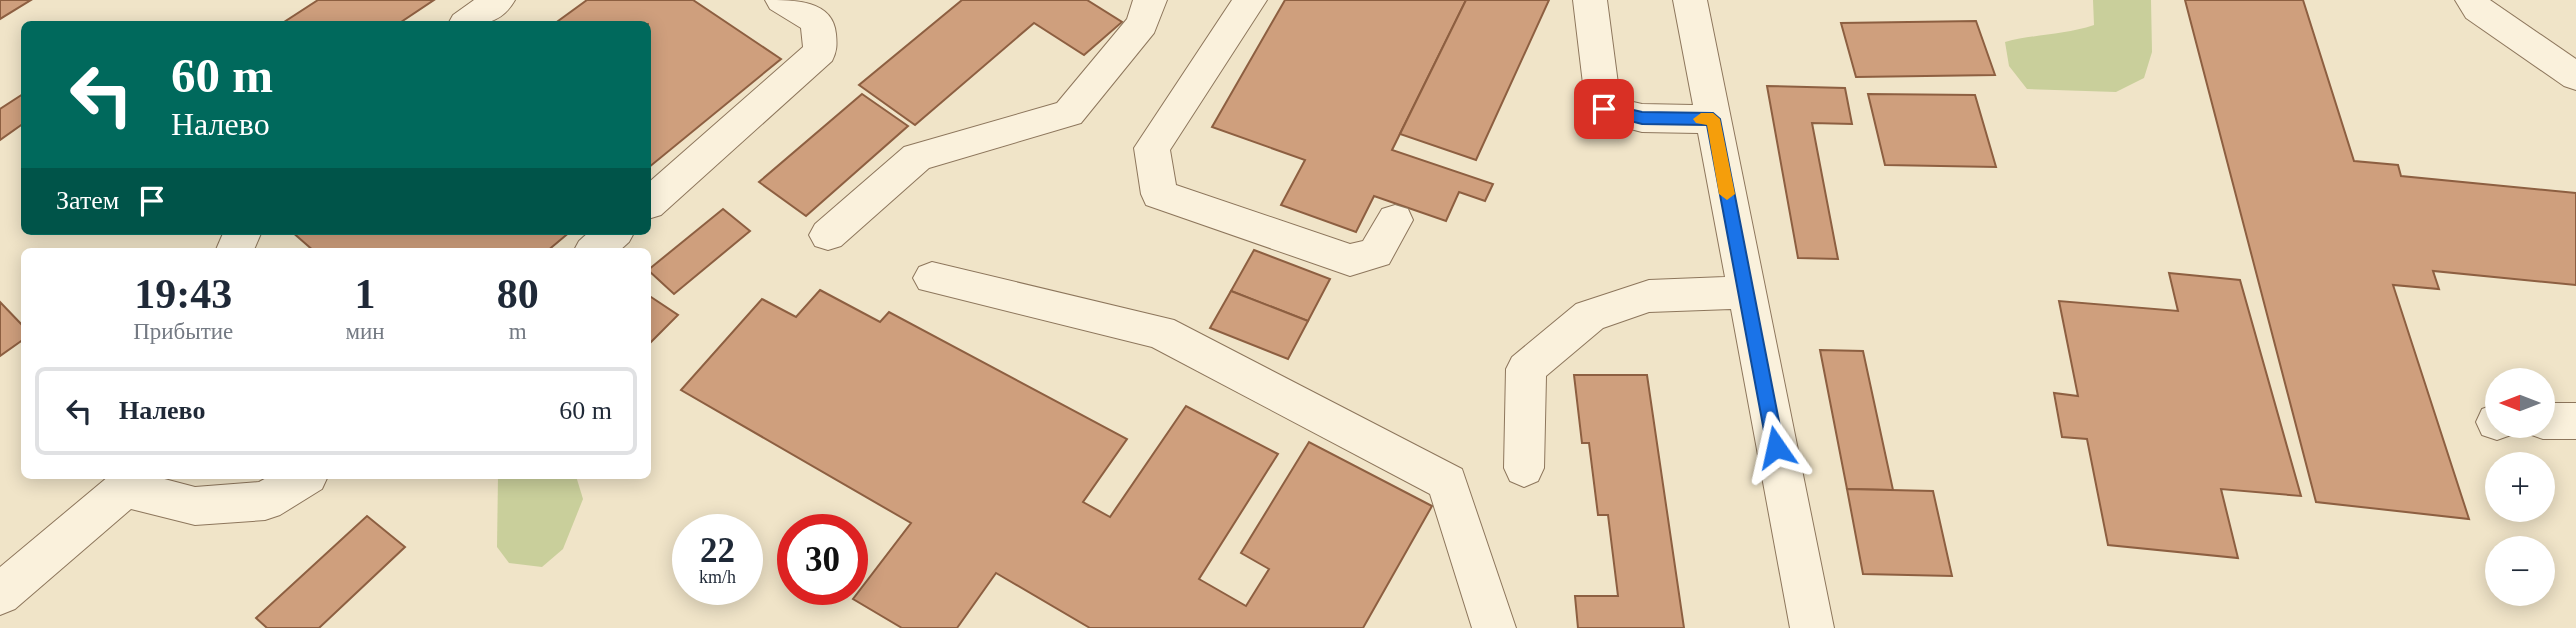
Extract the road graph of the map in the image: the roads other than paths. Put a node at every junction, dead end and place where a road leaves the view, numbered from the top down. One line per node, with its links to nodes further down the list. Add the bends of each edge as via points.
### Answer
1 (498, 0): 8 (street)
2 (782, 0): 11 (street, via 818,22 820,52)
3 (1150, 0): 13 (street, via 1143,24 1069,113 917,158)
4 (1250, 0): 12 (street, via 1152,148 1159,194 1350,260 1376,253)
5 (1590, 0): 10 (street, via 1604,109 1642,118)
6 (1690, 0): 10 (street)
7 (2472, 0): 9 (street, via 2478,9)
8 (469, 21)
9 (2576, 77)
10 (1713, 119): 17 (street)
11 (651, 201)
12 (1395, 220)
13 (828, 234)
14 (611, 235): 15 (street)
15 (597, 248)
16 (932, 278): 24 (street, via 1160,332 1447,482)
17 (1745, 292): 20 (street, via 1648,296 1590,316 1526,369); 25 (street)
18 (2555, 421): 19 (street)
19 (2576, 421)
20 (1524, 468)
21 (302, 479): 22 (street, via 265,501 195,506)
22 (128, 482): 23 (street)
23 (0, 594)
24 (1494, 628)
25 (1812, 628)

